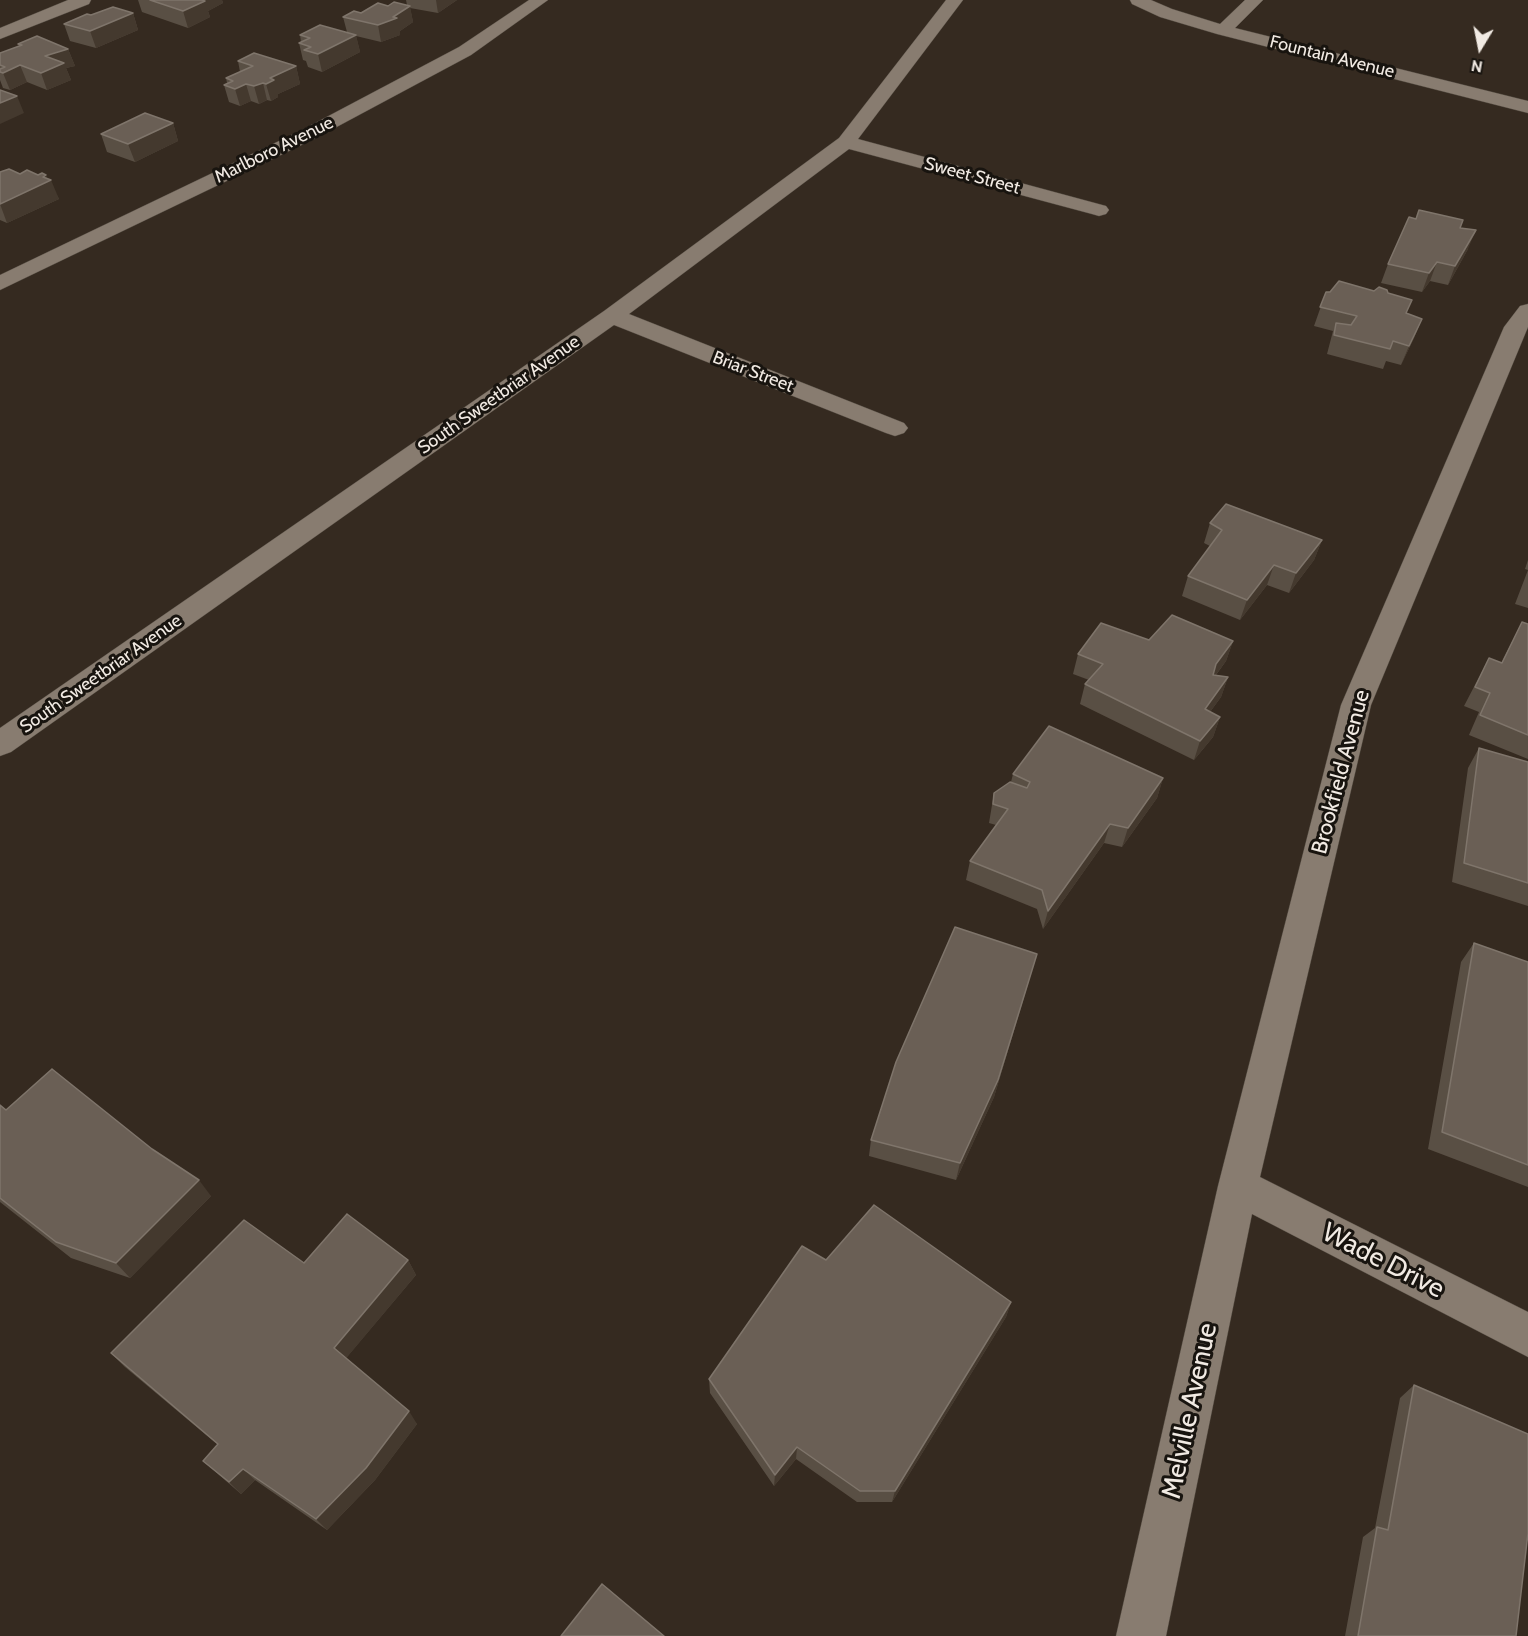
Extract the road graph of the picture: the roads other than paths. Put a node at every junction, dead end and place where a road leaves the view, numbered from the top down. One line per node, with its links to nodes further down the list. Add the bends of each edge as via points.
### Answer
1 (83, 0): 7 (street)
2 (540, 0): 11 (street, Marlboro Avenue, via 465,51 309,134)
3 (955, 0): 9 (street, South Sweetbriar Avenue)
4 (1138, 0): 6 (street, Fountain Avenue)
5 (1255, 0): 6 (street)
6 (1223, 30): 8 (street, Fountain Avenue)
7 (0, 34)
8 (1528, 107)
9 (846, 142): 10 (street, Sweet Street); 13 (street, South Sweetbriar Avenue)
10 (1099, 210)
11 (0, 283)
12 (1528, 311): 16 (street, Brookfield Avenue, via 1516,327 1356,705)
13 (612, 316): 14 (street, Briar Street); 15 (street, South Sweetbriar Avenue)
14 (895, 428)
15 (0, 744)
16 (1238, 1186): 17 (street, Wade Drive); 18 (street, Melville Avenue)
17 (1528, 1335)
18 (1141, 1636)

